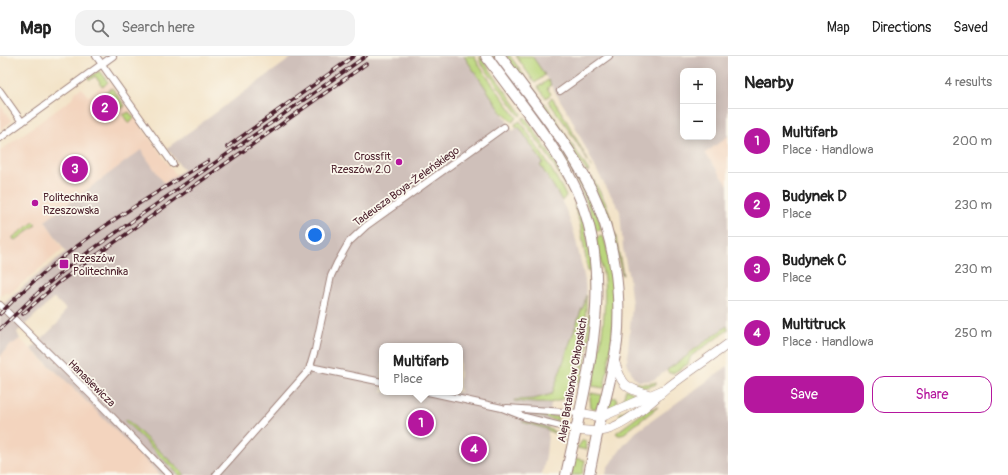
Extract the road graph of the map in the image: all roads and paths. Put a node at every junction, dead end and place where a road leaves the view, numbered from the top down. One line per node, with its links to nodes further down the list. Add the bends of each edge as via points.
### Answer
1 (96, 56): 6 (street)
2 (113, 56): 6 (street)
3 (486, 56): 22 (main road, Aleja Batalionów Chłopskich, via 563,165 575,187 588,223 595,259 597,299 591,354)
4 (500, 56): 15 (main road, via 567,148 600,210 611,246 616,284 618,314)
5 (609, 56): 8 (street)
6 (101, 64): 9 (street); 12 (street)
7 (0, 91): 9 (street)
8 (560, 91)
9 (22, 122): 11 (street)
10 (504, 127): 16 (street, Tadeusza Boya-Żeleńskiego, via 366,226 349,242 331,276)
11 (0, 138)
12 (173, 164)
13 (0, 305): 26 (street, Hanasiewicza)
14 (728, 344): 18 (street)
15 (614, 360): 20 (street, via 623,383 629,388); 23 (main road)
16 (310, 366): 17 (street); 27 (street, Tadeusza Boya-Żeleńskiego, via 305,375)
17 (379, 381)
18 (666, 389): 20 (street); 25 (street, via 623,422)
19 (442, 395): 21 (street)
20 (650, 395): 23 (street)
21 (502, 408): 22 (street); 24 (street, via 525,417)
22 (579, 413): 23 (street); 24 (main road, Aleja Batalionów Chłopskich)
23 (601, 417): 25 (main road)
24 (576, 430): 25 (street); 28 (main road, Aleja Batalionów Chłopskich)
25 (598, 432): 29 (main road)
26 (169, 475)
27 (216, 475)
28 (566, 475)
29 (589, 475)

